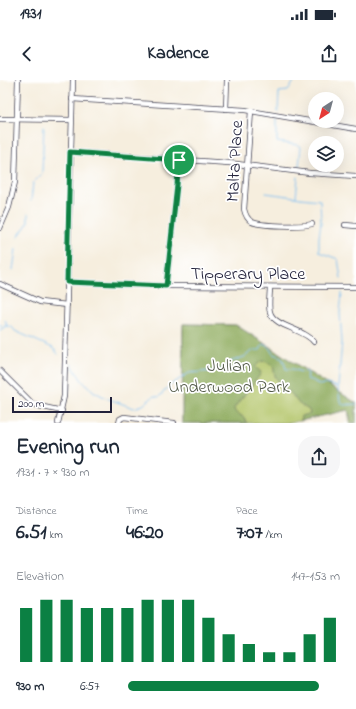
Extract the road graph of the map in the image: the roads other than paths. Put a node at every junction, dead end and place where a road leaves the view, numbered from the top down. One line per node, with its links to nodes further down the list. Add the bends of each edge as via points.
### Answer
1 (18, 80): 8 (street)
2 (72, 80): 4 (street)
3 (227, 80): 5 (street)
4 (72, 99): 5 (street); 9 (street)
5 (226, 109): 6 (street)
6 (251, 111): 10 (street); 13 (street, Malta Place)
7 (0, 118): 8 (street)
8 (17, 119): 9 (street); 18 (street, via 15,182 9,207)
9 (71, 120): 11 (street)
10 (356, 129)
11 (70, 152): 12 (street); 19 (street)
12 (179, 160): 13 (street); 21 (street)
13 (248, 164): 14 (street, via 310,173); 15 (street, Malta Place, via 244,209 247,217 253,222 265,224)
14 (356, 176)
15 (312, 224)
16 (345, 226): 17 (street)
17 (356, 226)
18 (0, 228)
19 (67, 282): 21 (street, Tipperary Place); 24 (street)
20 (0, 284): 24 (street, via 40,302)
21 (166, 286): 22 (street, Tipperary Place)
22 (270, 287): 23 (street, Tipperary Place); 25 (street, via 272,317)
23 (356, 287)
24 (66, 305): 27 (street)
25 (314, 342)
26 (0, 371): 27 (street, via 32,403)
27 (62, 411): 29 (street)
28 (119, 421): 30 (street, via 129,417)
29 (58, 423)
30 (174, 423)

